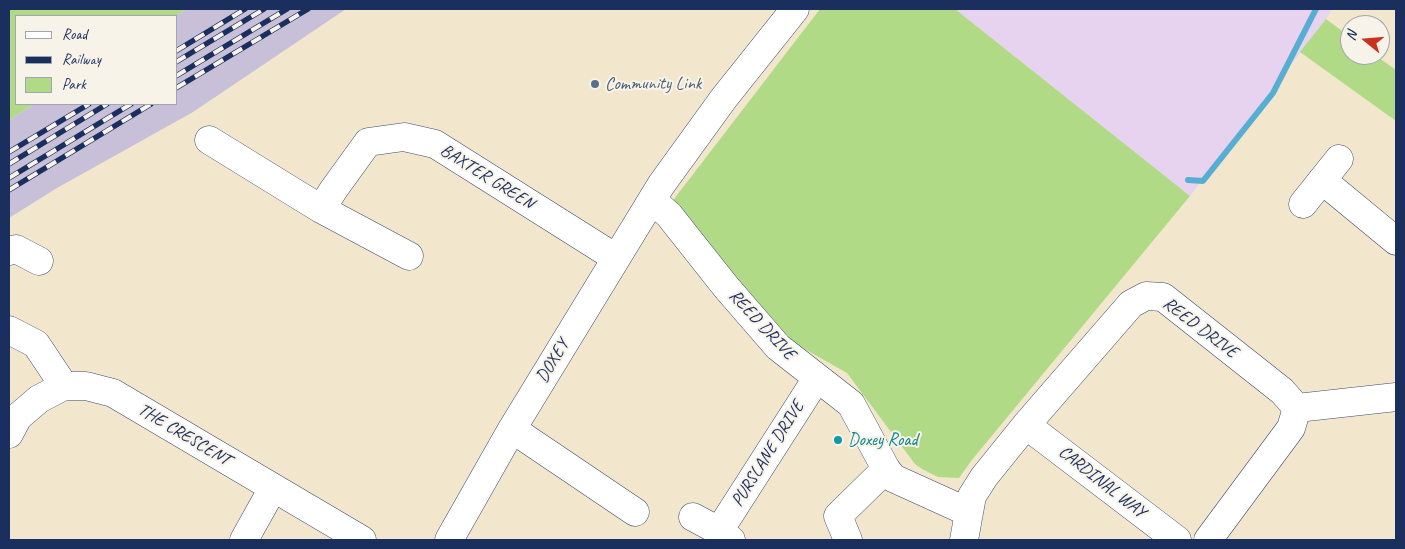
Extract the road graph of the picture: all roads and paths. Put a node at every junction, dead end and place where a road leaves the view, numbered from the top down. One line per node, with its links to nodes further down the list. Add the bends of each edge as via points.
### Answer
1 (795, 9): 5 (street, via 724,98)
2 (209, 140): 7 (street)
3 (1339, 159): 4 (street)
4 (1322, 180): 6 (street); 8 (street)
5 (657, 192): 11 (street, DOXEY); 14 (street, REED DRIVE, via 669,214 726,287 778,347)
6 (1303, 204)
7 (321, 209): 10 (street); 11 (street, BAXTER GREEN, via 368,142 404,137 435,144)
8 (1396, 241)
9 (9, 251): 12 (street, via 16,249)
10 (410, 256)
11 (616, 258): 19 (street, DOXEY)
12 (39, 261)
13 (9, 330): 15 (street, via 36,344)
14 (817, 378): 21 (street, REED DRIVE, via 851,404); 26 (street, PURSLANE DRIVE)
15 (64, 386): 20 (street, THE CRESCENT, via 39,399 18,417); 22 (street, THE CRESCENT, via 86,386 113,393)
16 (1396, 397): 17 (street)
17 (1297, 408): 18 (street, REED DRIVE, via 1282,391 1163,297 1146,296 1131,304); 33 (street, via 1291,428)
18 (1026, 425): 24 (street, REED DRIVE, via 984,476 972,496); 32 (street, CARDINAL WAY)
19 (512, 429): 23 (street); 29 (street, DOXEY)
20 (9, 434)
21 (886, 469): 24 (street, REED DRIVE, via 893,478); 30 (street, via 838,516)
22 (273, 488): 27 (street); 28 (street, THE CRESCENT)
23 (636, 512)
24 (968, 512): 31 (street, REED DRIVE)
25 (693, 517): 26 (street)
26 (725, 536)
27 (244, 540)
28 (362, 540)
29 (449, 540)
30 (848, 540)
31 (964, 540)
32 (1177, 540)
33 (1208, 540)

